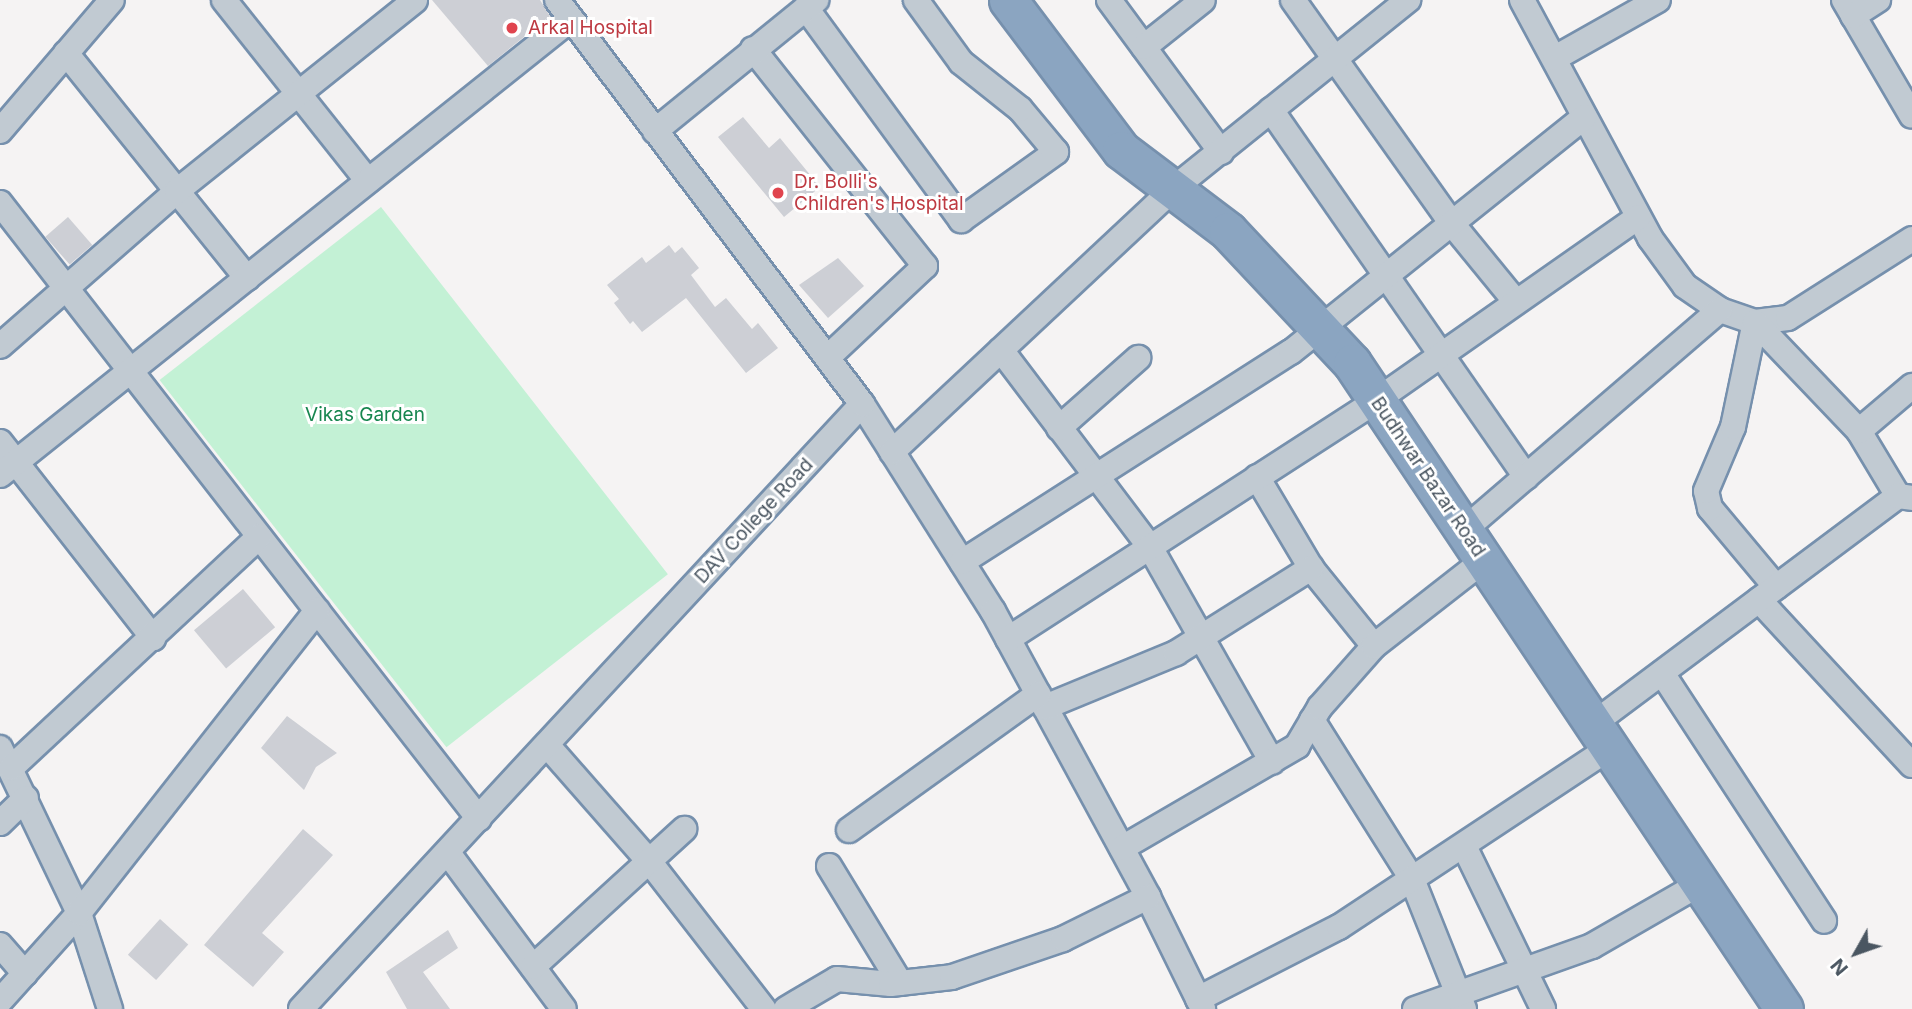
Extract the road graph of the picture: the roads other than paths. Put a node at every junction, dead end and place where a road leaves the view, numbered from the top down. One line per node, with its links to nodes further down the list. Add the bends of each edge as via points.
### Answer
1 (111, 0): 18 (street)
2 (224, 0): 21 (street)
3 (415, 0): 21 (street)
4 (916, 0): 13 (street, via 961,62 1020,109 1056,152 961,220)
5 (1008, 0): 29 (highway, Budhwar Bazar Road, via 1121,150)
6 (1109, 0): 16 (street)
7 (1203, 0): 16 (street)
8 (1293, 0): 20 (street)
9 (1408, 0): 20 (street)
10 (1522, 0): 19 (street)
11 (1658, 0): 19 (street)
12 (1878, 0): 14 (street)
13 (811, 4): 17 (street)
14 (1849, 8): 23 (street)
15 (564, 9): 26 (street); 28 (street)
16 (1144, 47): 27 (street)
17 (753, 49): 26 (street); 45 (street, via 925,266)
18 (66, 53): 25 (street); 30 (street)
19 (1555, 58): 24 (street)
20 (1335, 59): 22 (street); 33 (street)
21 (298, 93): 28 (street); 30 (street)
22 (1271, 110): 27 (street); 36 (street)
23 (1912, 116)
24 (1584, 117): 32 (street); 33 (street)
25 (0, 131)
26 (656, 131): 45 (street)
27 (1221, 152): 29 (street)
28 (368, 181): 35 (street)
29 (1173, 189): 41 (highway, Budhwar Bazar Road, via 1228,231); 43 (street)
30 (177, 191): 35 (street); 37 (street)
31 (0, 202): 37 (street)
32 (1638, 217): 38 (street); 39 (street, via 1685,286)
33 (1453, 225): 36 (street); 38 (street)
34 (1912, 239): 40 (street, via 1788,317)
35 (247, 278): 47 (street)
36 (1386, 278): 41 (street); 44 (street)
37 (65, 286): 42 (street); 47 (street)
38 (1516, 302): 44 (street)
39 (1720, 310): 40 (street); 57 (street)
40 (1755, 322): 52 (street); 65 (street, via 1733,427 1706,491 1710,508)
41 (1320, 328): 49 (highway, Budhwar Bazar Road); 55 (street, via 1291,352)
42 (0, 346)
43 (1000, 350): 51 (street); 53 (street)
44 (1441, 355): 49 (street); 57 (street)
45 (827, 358): 50 (street)
46 (1138, 358): 51 (street)
47 (131, 371): 54 (street); 60 (street)
48 (1912, 386): 52 (street)
49 (1377, 400): 56 (street); 59 (highway, Budhwar Bazar Road)
50 (862, 404): 53 (street); 75 (street, DAV College Road)
51 (1059, 428): 55 (street)
52 (1858, 430): 58 (street)
53 (892, 452): 63 (street)
54 (5, 460): 68 (street)
55 (1095, 475): 61 (street); 63 (street)
56 (1257, 477): 61 (street); 64 (street)
57 (1526, 477): 59 (street)
58 (1905, 497): 65 (street)
59 (1465, 529): 62 (highway, Budhwar Bazar Road)
60 (259, 537): 66 (street); 68 (street)
61 (1150, 547): 67 (street); 69 (street)
62 (1484, 560): 70 (street); 74 (highway, Budhwar Bazar Road)
63 (962, 562): 69 (street)
64 (1311, 568): 67 (street); 70 (street)
65 (1768, 594): 71 (street); 78 (street)
66 (317, 611): 80 (street); 92 (street)
67 (1201, 637): 72 (street, via 1176,653); 77 (street)
68 (153, 638): 76 (street)
69 (1008, 639): 72 (street)
70 (1374, 646): 73 (street)
71 (1662, 673): 74 (street); 93 (street)
72 (1042, 701): 83 (street); 85 (street)
73 (1312, 720): 77 (street, via 1297,746); 89 (street)
74 (1601, 736): 84 (street); 90 (highway, Budhwar Bazar Road)
75 (547, 745): 80 (street, DAV College Road); 87 (street)
76 (6, 758): 79 (street)
77 (1272, 762): 85 (street)
78 (1912, 765)
79 (26, 798): 81 (street); 92 (street)
80 (479, 819): 86 (street, DAV College Road)
81 (0, 823)
82 (684, 829): 87 (street)
83 (849, 830)
84 (1464, 846): 89 (street); 96 (street)
85 (1122, 848): 91 (street)
86 (448, 853): 95 (street); 103 (street, DAV College Road)
87 (649, 861): 95 (street); 105 (street)
88 (829, 866): 98 (street)
89 (1412, 879): 100 (street); 101 (street, via 1339,927)
90 (1700, 884): 96 (street, via 1592,946); 109 (highway, Budhwar Bazar Road)
91 (1148, 897): 98 (street, via 1051,943 952,977); 101 (street)
92 (79, 913): 97 (street); 102 (street)
93 (1824, 921)
94 (0, 945): 97 (street)
95 (533, 967): 104 (street)
96 (1524, 971): 100 (street); 108 (street)
97 (24, 974): 99 (street)
98 (900, 983): 106 (street, via 837,979)
99 (0, 1002)
100 (1461, 1002): 107 (street)
101 (1201, 1004)
102 (110, 1009)
103 (301, 1009)
104 (564, 1009)
105 (764, 1009)
106 (786, 1009)
107 (1415, 1009)
108 (1543, 1009)
109 (1784, 1009)

